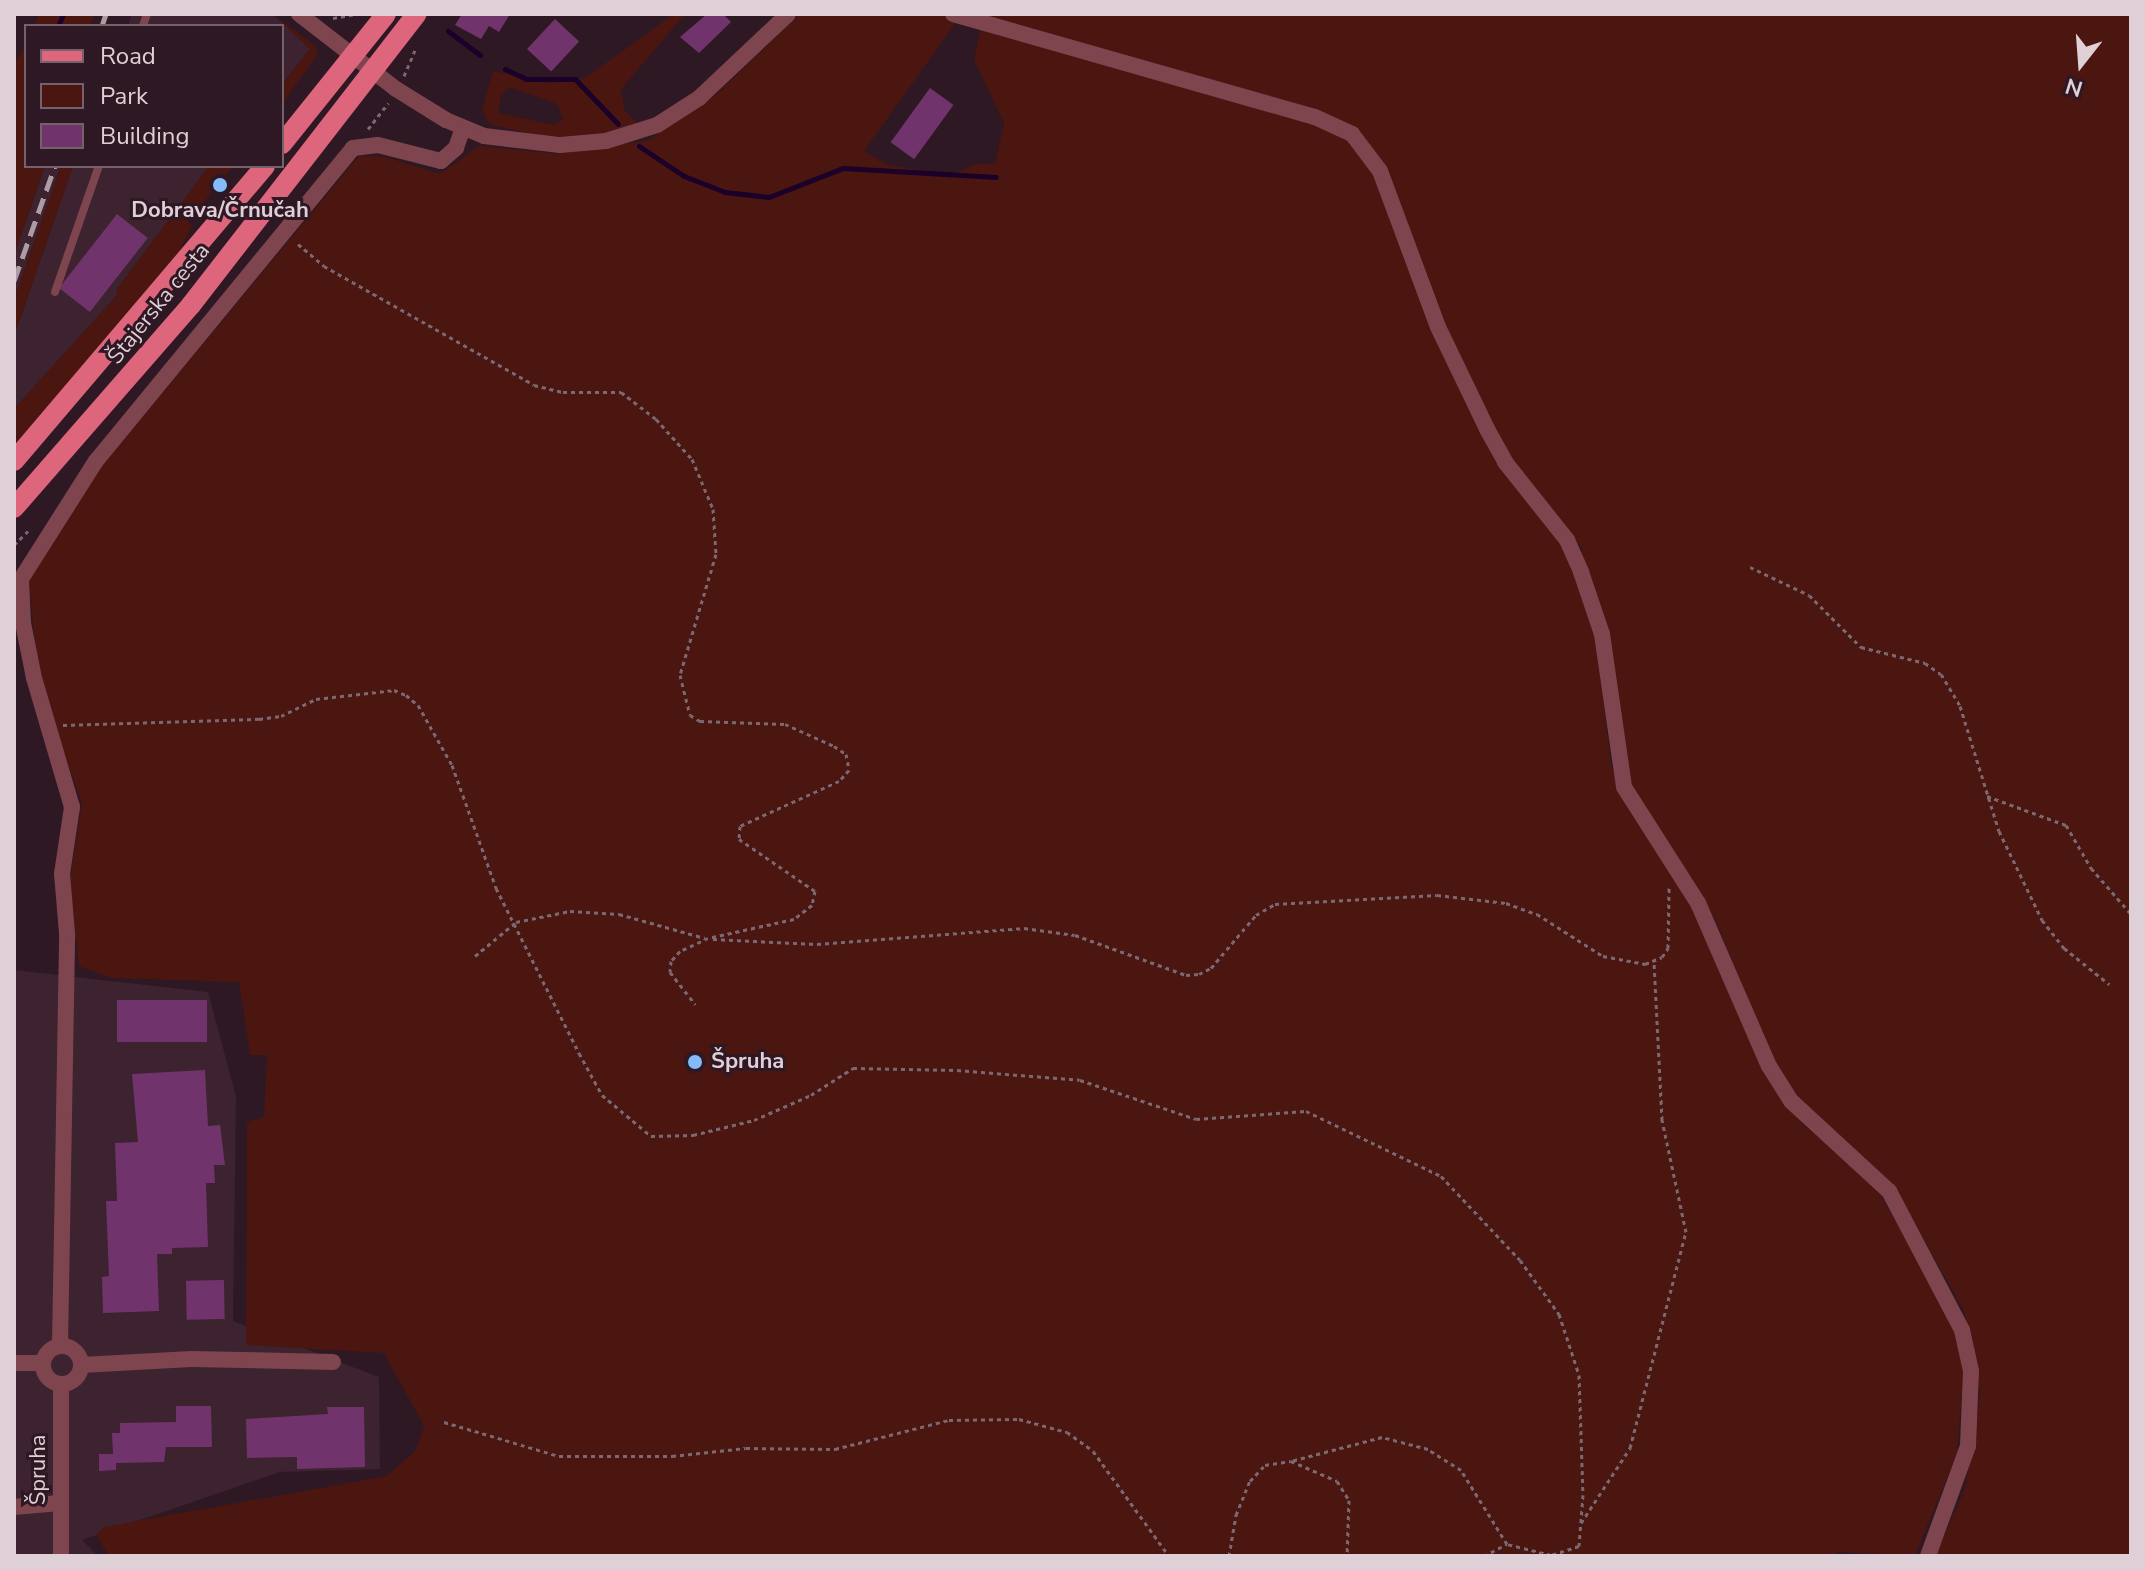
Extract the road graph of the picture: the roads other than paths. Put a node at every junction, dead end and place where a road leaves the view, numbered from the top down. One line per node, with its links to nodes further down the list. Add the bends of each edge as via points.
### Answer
1 (299, 14): 6 (street)
2 (386, 14): 6 (main road)
3 (417, 14): 7 (main road, Štajerska cesta)
4 (788, 14): 8 (street, via 699,98 657,125 606,141 560,145 510,141)
5 (953, 14): 24 (street, via 1315,117 1352,134 1380,171 1438,327 1499,451 1567,540 1602,634 1624,787 1673,861 1729,968 1750,1031 1769,1066 1791,1101 1889,1191 1962,1330 1971,1371 1968,1446)
6 (353, 55): 7 (street); 9 (main road)
7 (374, 73): 8 (street); 14 (main road, Štajerska cesta, via 114,396)
8 (463, 128): 15 (street, via 456,148 441,161 378,145 353,148 96,461 21,579 22,610 72,807 62,874 67,933)
9 (284, 141)
10 (98, 168): 12 (lane)
11 (263, 168): 13 (main road, Štajerska cesta)
12 (55, 292)
13 (14, 461)
14 (14, 508)
15 (60, 1345): 18 (street, via 46,1353); 19 (street, via 75,1350)
16 (333, 1362): 19 (street, via 191,1359)
17 (14, 1363): 18 (street)
18 (42, 1363): 20 (street, via 47,1378)
19 (81, 1365): 20 (street, via 74,1380)
20 (61, 1384): 21 (street, Špruha)
21 (60, 1503): 22 (street); 23 (street, Špruha)
22 (14, 1507)
23 (61, 1556)
24 (1928, 1556)

